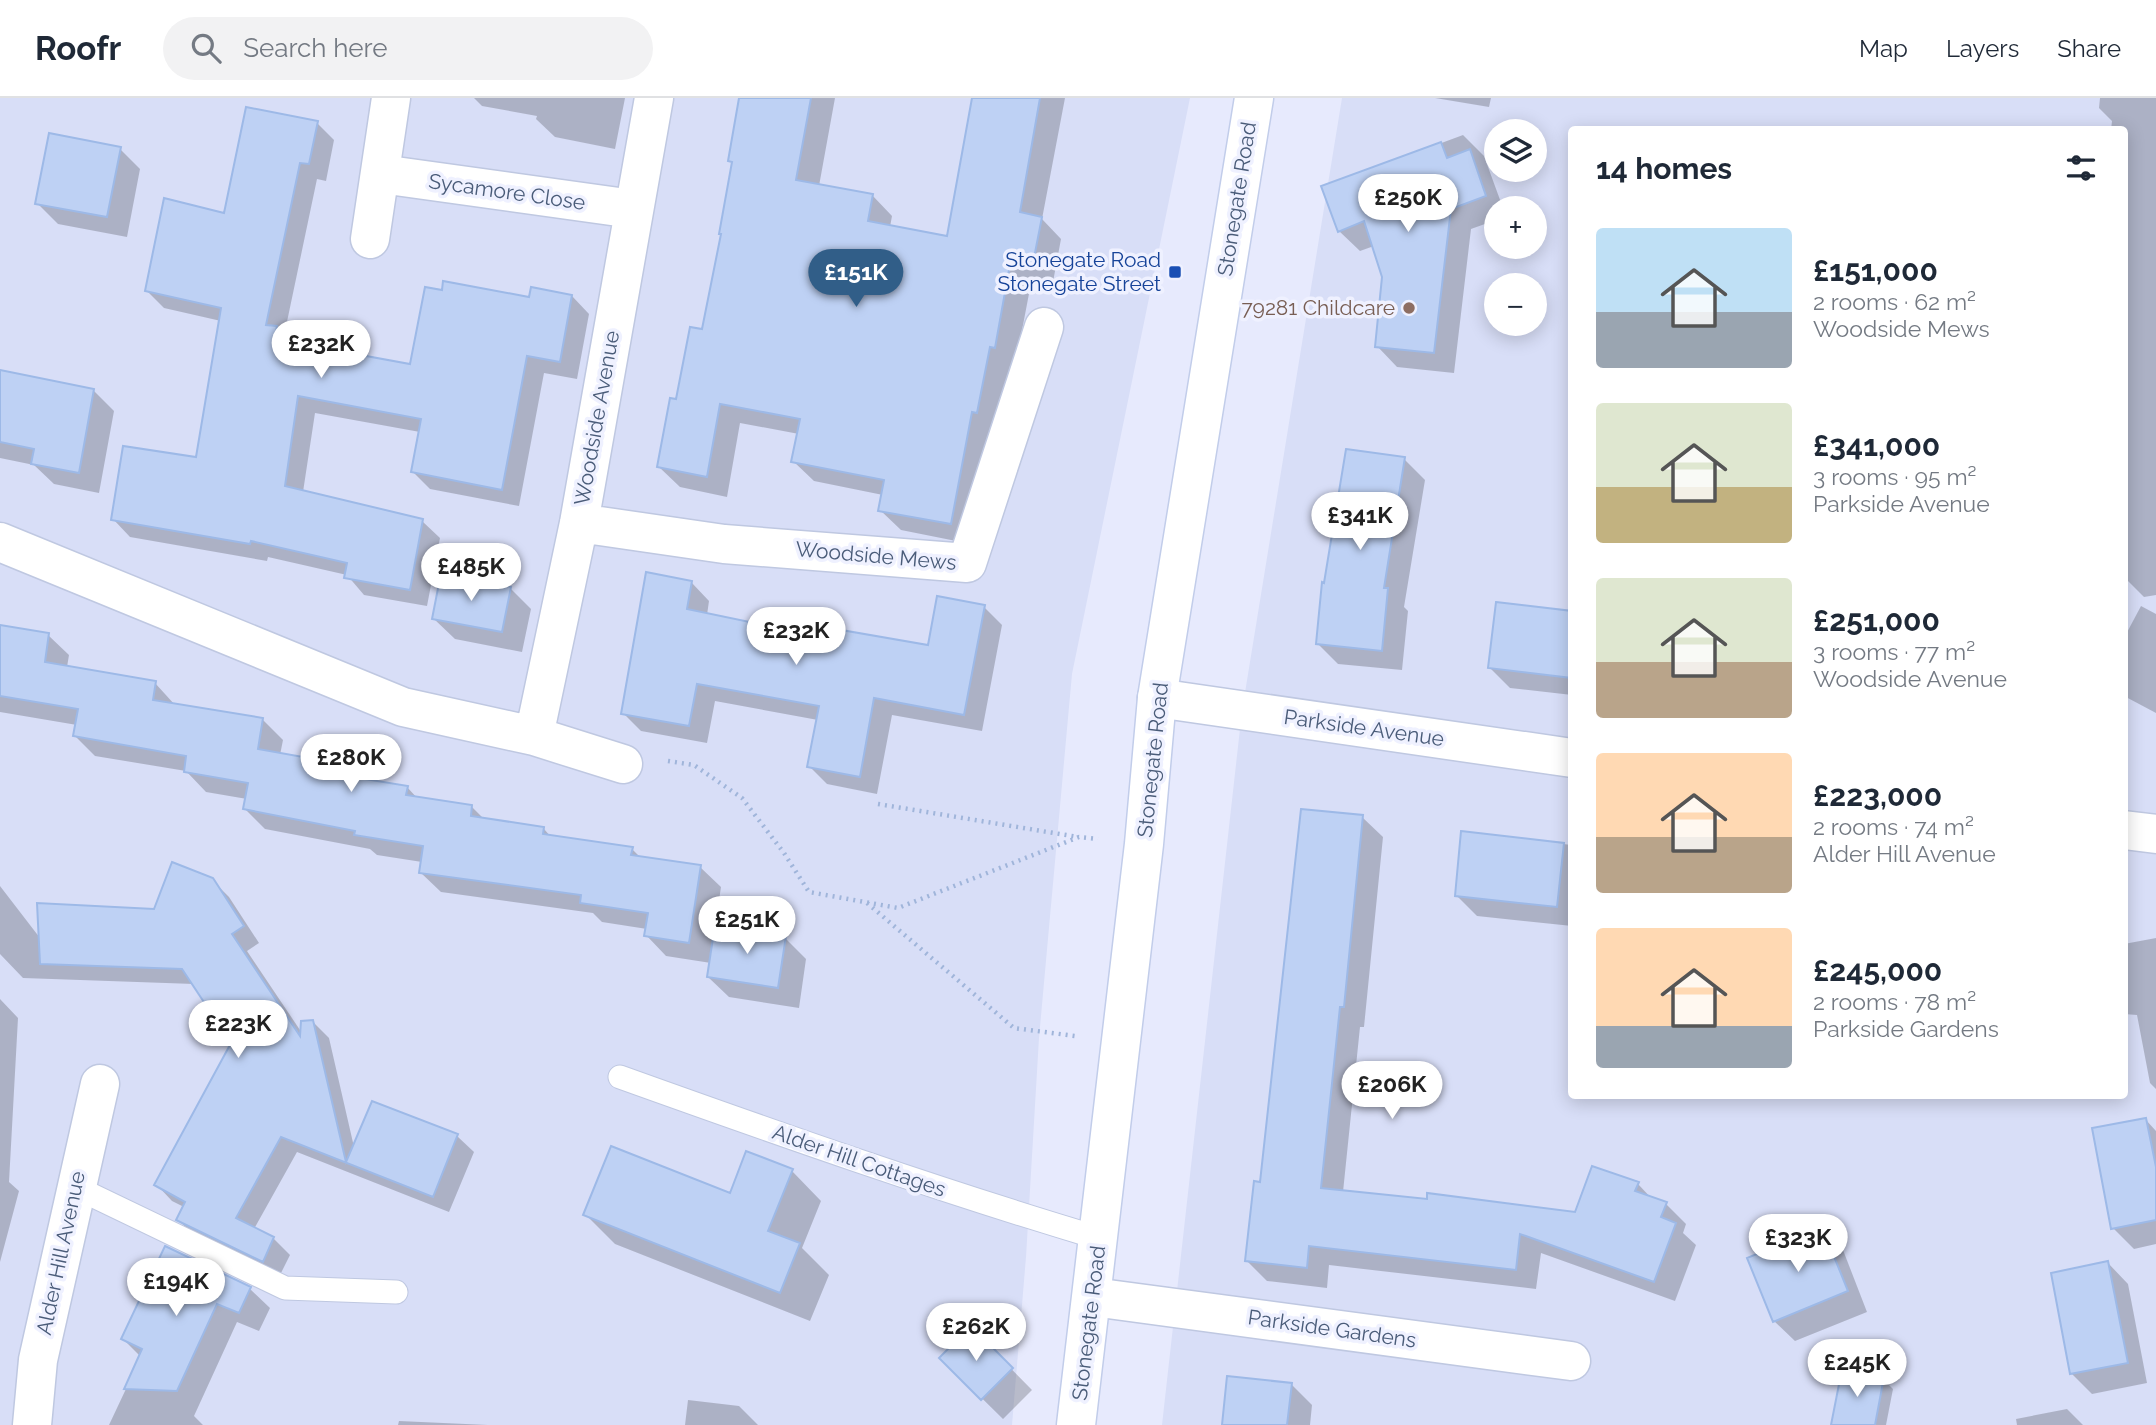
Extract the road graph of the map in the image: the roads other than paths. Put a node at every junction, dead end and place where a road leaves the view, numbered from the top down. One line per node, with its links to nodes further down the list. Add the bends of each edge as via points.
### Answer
1 (391, 98): 4 (street)
2 (654, 98): 5 (street, Woodside Avenue)
3 (1254, 98): 10 (street, Stonegate Road)
4 (381, 174): 5 (street, Sycamore Close); 6 (street)
5 (633, 209): 8 (street, Woodside Avenue)
6 (370, 239)
7 (1044, 327): 8 (street, Woodside Mews, via 968,563 724,544)
8 (579, 523): 11 (street, Woodside Avenue)
9 (0, 542): 11 (street, via 403,707)
10 (1157, 698): 12 (street, Parkside Avenue); 19 (street, Stonegate Road)
11 (534, 736): 13 (street)
12 (1568, 757)
13 (623, 764)
14 (2128, 830): 15 (street)
15 (2156, 834)
16 (620, 1077): 19 (lane, Alder Hill Cottages)
17 (100, 1084): 18 (street, Alder Hill Avenue)
18 (75, 1186): 20 (lane, via 285,1288); 23 (street, Alder Hill Avenue, via 38,1360)
19 (1099, 1238): 21 (street, Stonegate Road)
20 (396, 1292)
21 (1093, 1297): 22 (street, Parkside Gardens); 24 (street, Stonegate Road)
22 (1571, 1360)
23 (32, 1425)
24 (1076, 1425)

